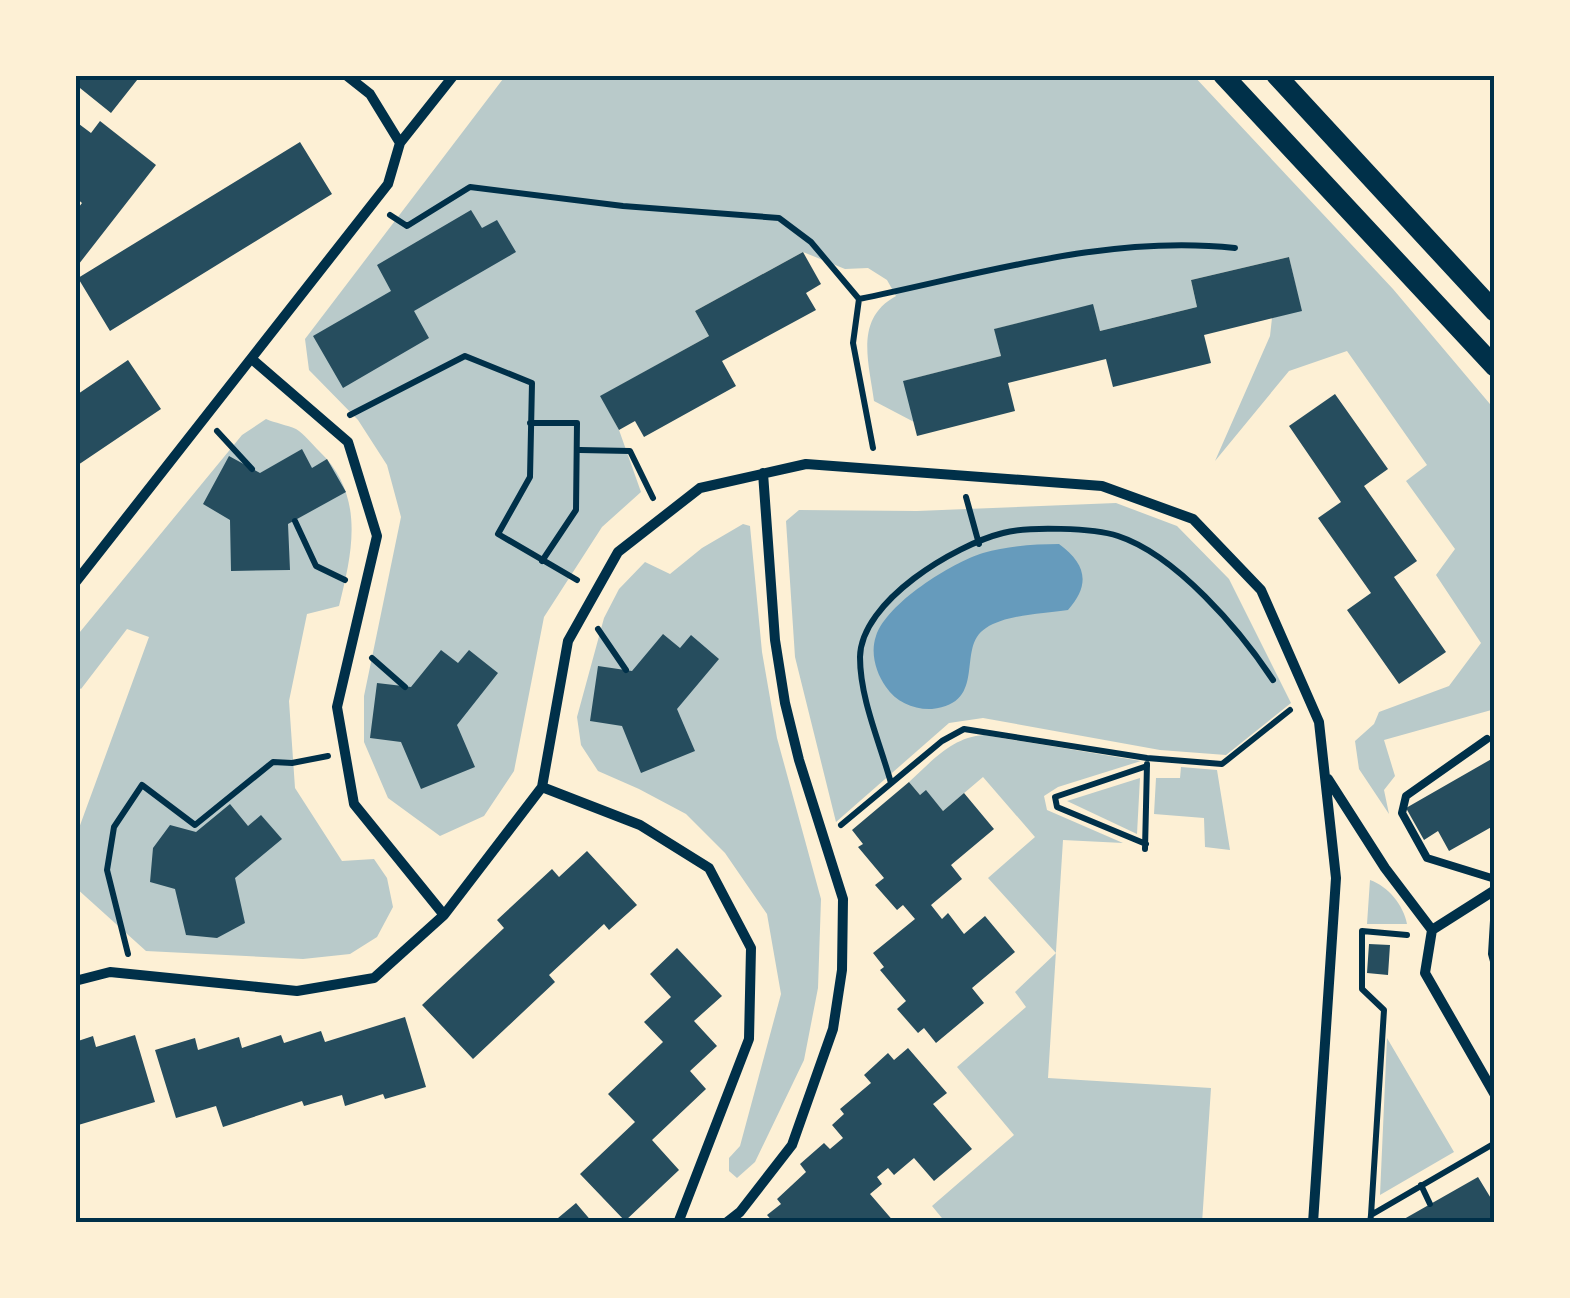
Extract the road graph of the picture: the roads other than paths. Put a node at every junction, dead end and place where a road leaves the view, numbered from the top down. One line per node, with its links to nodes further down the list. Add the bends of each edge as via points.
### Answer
1 (346, 75): 5 (street, via 370,94)
2 (454, 75): 5 (street)
3 (1223, 75): 8 (main road)
4 (1276, 75): 6 (main road)
5 (400, 143): 7 (street, via 388,184)
6 (1495, 312)
7 (252, 360): 10 (street); 17 (street, via 348,442 377,536 337,707 354,804)
8 (1495, 367)
9 (764, 473): 12 (street, via 806,464 1102,486 1193,519 1261,590 1319,722); 13 (street, via 700,488 618,552 568,641); 23 (street, via 785,704 842,900 842,970 833,1030 792,1145)
10 (75, 583)
11 (1487, 739): 14 (lane, via 1406,796 1402,813 1428,858)
12 (1328, 778): 18 (street); 24 (street, via 1336,878)
13 (542, 787): 17 (street); 22 (street, via 640,825 710,868 751,948 749,1039)
14 (1495, 878)
15 (1495, 890): 18 (street)
16 (1495, 904): 19 (lane)
17 (444, 914): 20 (street, via 374,978 297,991 110,972)
18 (1432, 930): 21 (street, via 1424,973)
19 (1495, 965)
20 (75, 981)
21 (1495, 1095)
22 (678, 1223)
23 (726, 1223)
24 (1313, 1223)

